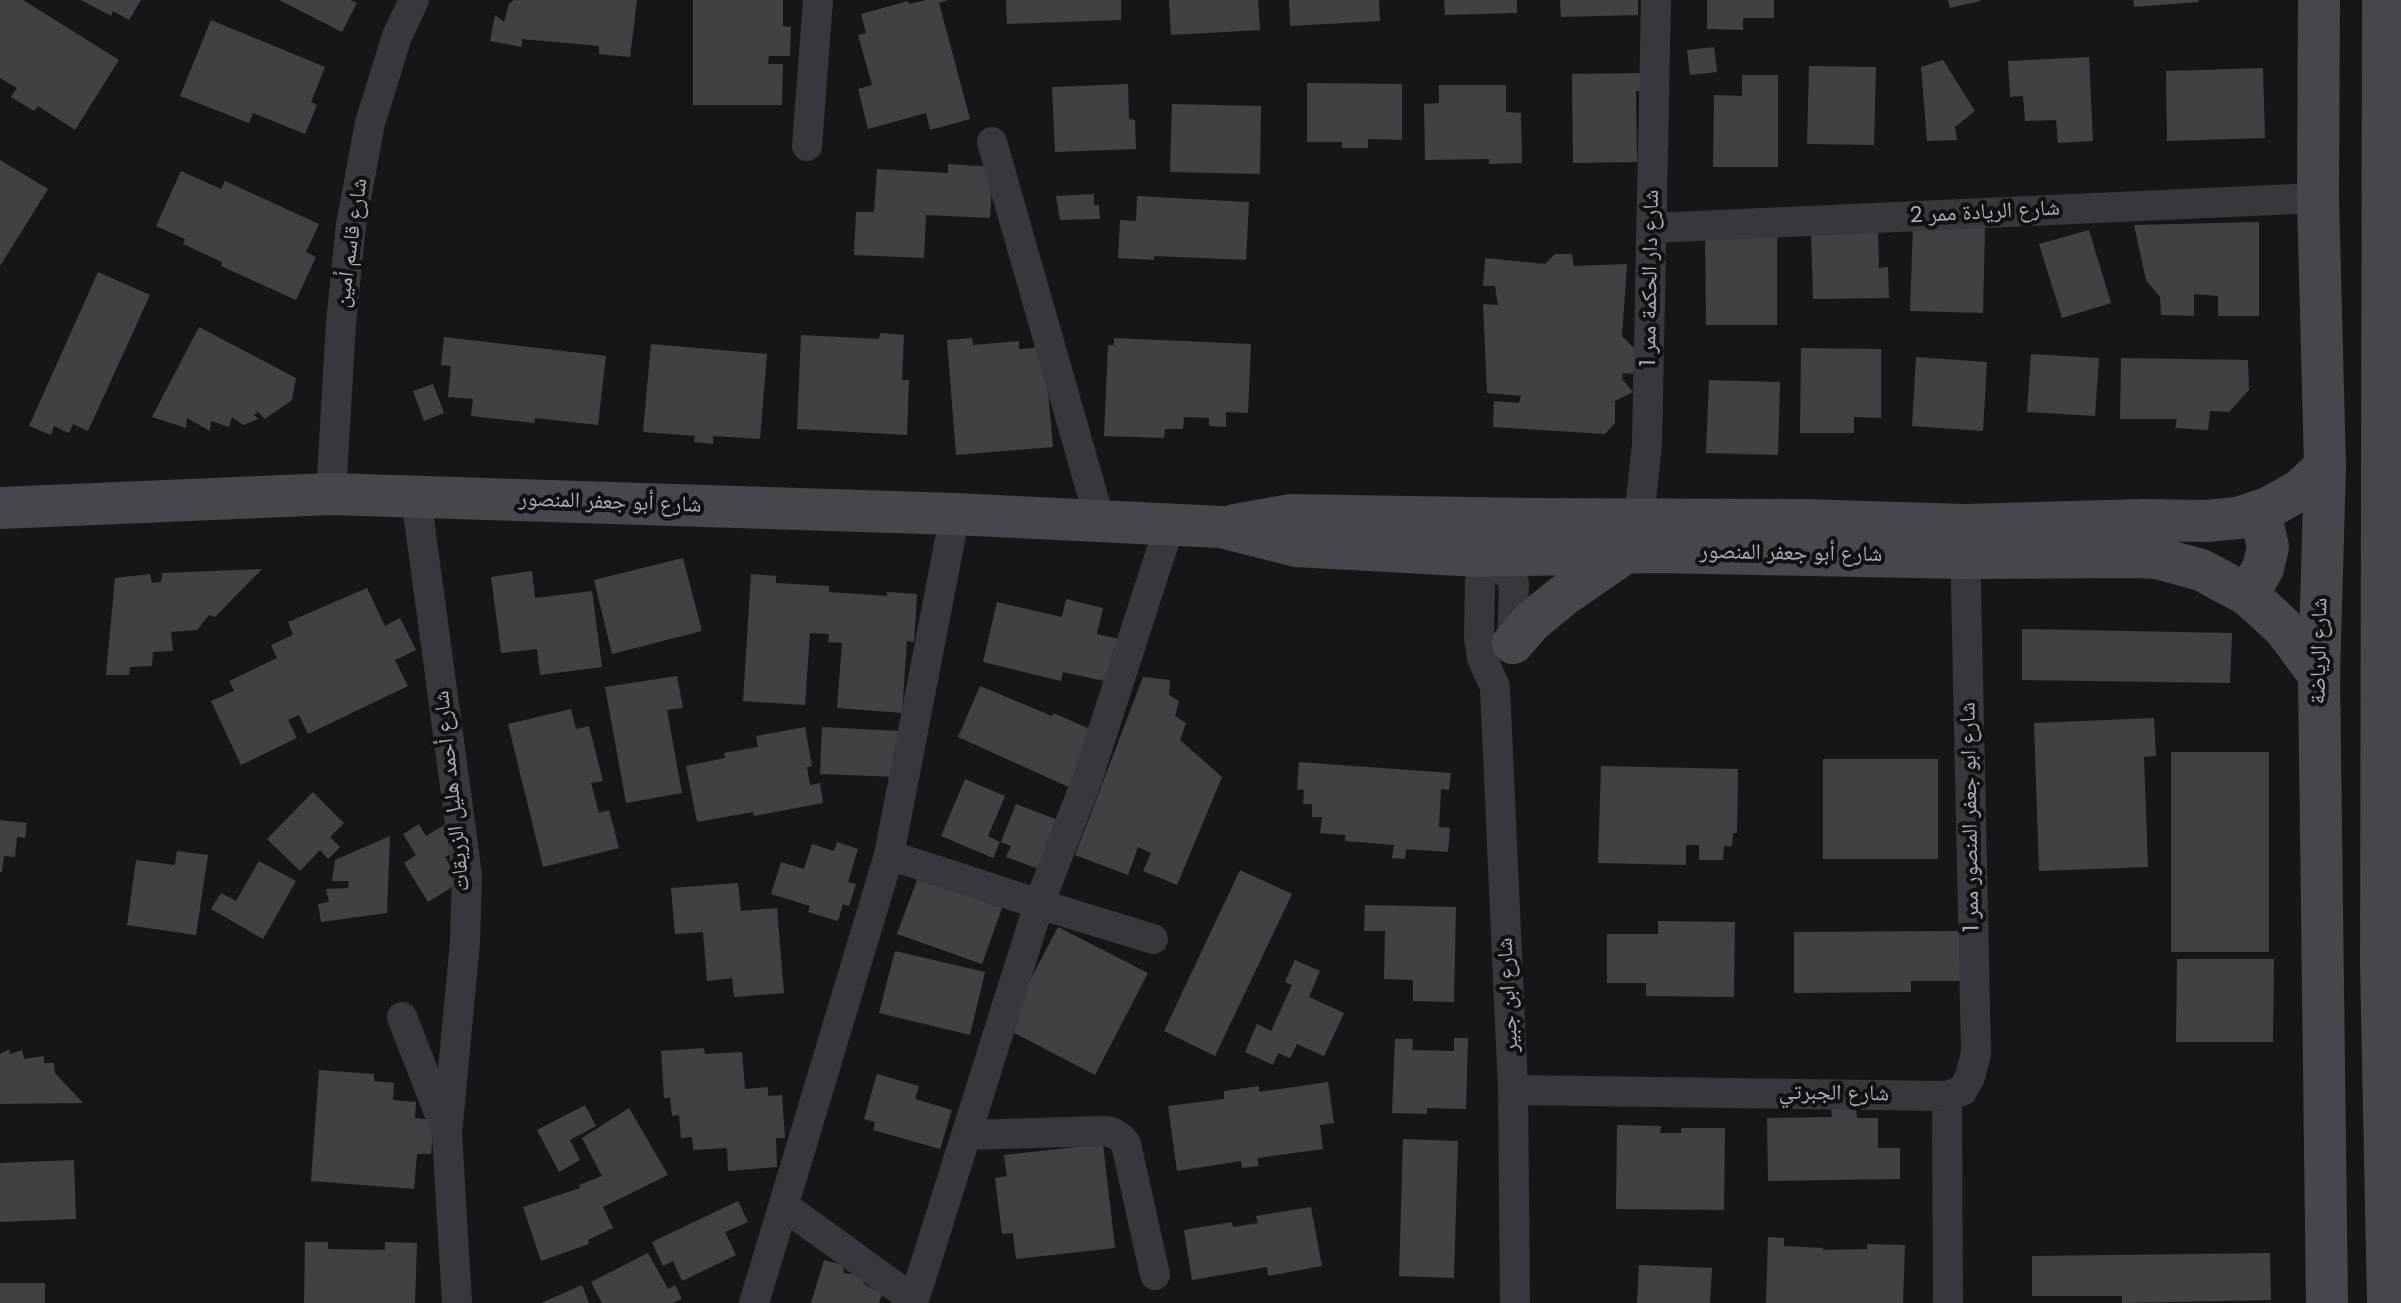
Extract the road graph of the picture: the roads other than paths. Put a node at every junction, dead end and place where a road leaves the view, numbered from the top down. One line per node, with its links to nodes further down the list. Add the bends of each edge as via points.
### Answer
1 (414, 0): 11 (street, شارع قاسم أمين, via 370,123 351,225)
2 (818, 0): 7 (street)
3 (1656, 0): 9 (street, شارع دار الحكمة ممر 1)
4 (2319, 0): 8 (street, شارع الرياضة)
5 (2383, 0): 44 (street, via 2381,964)
6 (992, 142): 18 (street)
7 (807, 146)
8 (2318, 198): 9 (street, شارع الريادة ممر 2); 10 (street, شارع الرياضة)
9 (1652, 228): 21 (street, شارع دار الحكمة ممر 1, via 1647,444)
10 (2325, 467): 14 (street, شارع أبو جعفر المنصور, via 2300,490); 26 (street, شارع الرياضة)
11 (331, 494): 12 (street, شارع أبو جعفر المنصور); 13 (street, شارع أبو جعفر المنصور)
12 (416, 497): 15 (street, شارع أبو جعفر المنصور); 34 (street, شارع أحمد هليل الزريقات, via 467,875)
13 (0, 508)
14 (2260, 512): 22 (street, شارع أبو جعفر المنصور); 24 (street, via 2266,558)
15 (955, 514): 18 (street, شارع أبو جعفر المنصور); 28 (street)
16 (1468, 517): 17 (street, شارع أبو جعفر المنصور); 20 (street, شارع أبو جعفر المنصور, via 1291,515); 23 (street, شارع ابن جبير)
17 (1528, 519): 21 (street, شارع أبو جعفر المنصور); 23 (street, شارع ابن جبير)
18 (1100, 521): 19 (street, شارع أبو جعفر المنصور)
19 (1170, 524): 20 (street, شارع أبو جعفر المنصور); 29 (street, via 1088,777)
20 (1221, 527): 23 (street, شارع أبو جعفر المنصور, via 1296,546)
21 (1632, 536): 22 (street, شارع أبو جعفر المنصور, via 1800,553); 23 (street, شارع أبو جعفر المنصور); 25 (street)
22 (1965, 542): 24 (street, شارع أبو جعفر المنصور, via 2157,558 2219,578); 33 (street, شارع ابو جعفر المنصور ممر 1, via 1976,1053 1962,1091)
23 (1497, 556): 25 (street, شارع ابن جبير, via 1514,583); 27 (street, شارع ابن جبير, via 1480,582 1479,638)
24 (2248, 595): 26 (street, شارع أبو جعفر المنصور, via 2284,628)
25 (1513, 643): 27 (street, شارع ابن جبير)
26 (2319, 675): 43 (street, شارع الرياضة)
27 (1495, 687): 32 (street, شارع ابن جبير)
28 (889, 855): 29 (street); 36 (street)
29 (1039, 904): 30 (street); 35 (street)
30 (1153, 939)
31 (402, 1017): 34 (street, شارع أحمد هليل الزريقات)
32 (1513, 1090): 33 (street, شارع الجبرتي); 41 (street, شارع ابن جبير)
33 (1947, 1096): 42 (street)
34 (447, 1134): 39 (street, شارع أحمد هليل الزريقات)
35 (967, 1135): 37 (street, via 1100,1131 1121,1138); 38 (street)
36 (784, 1206): 38 (street); 40 (street)
37 (1155, 1275)
38 (914, 1301)
39 (457, 1303)
40 (754, 1303)
41 (1515, 1303)
42 (1948, 1303)
43 (2327, 1303)
44 (2388, 1303)

